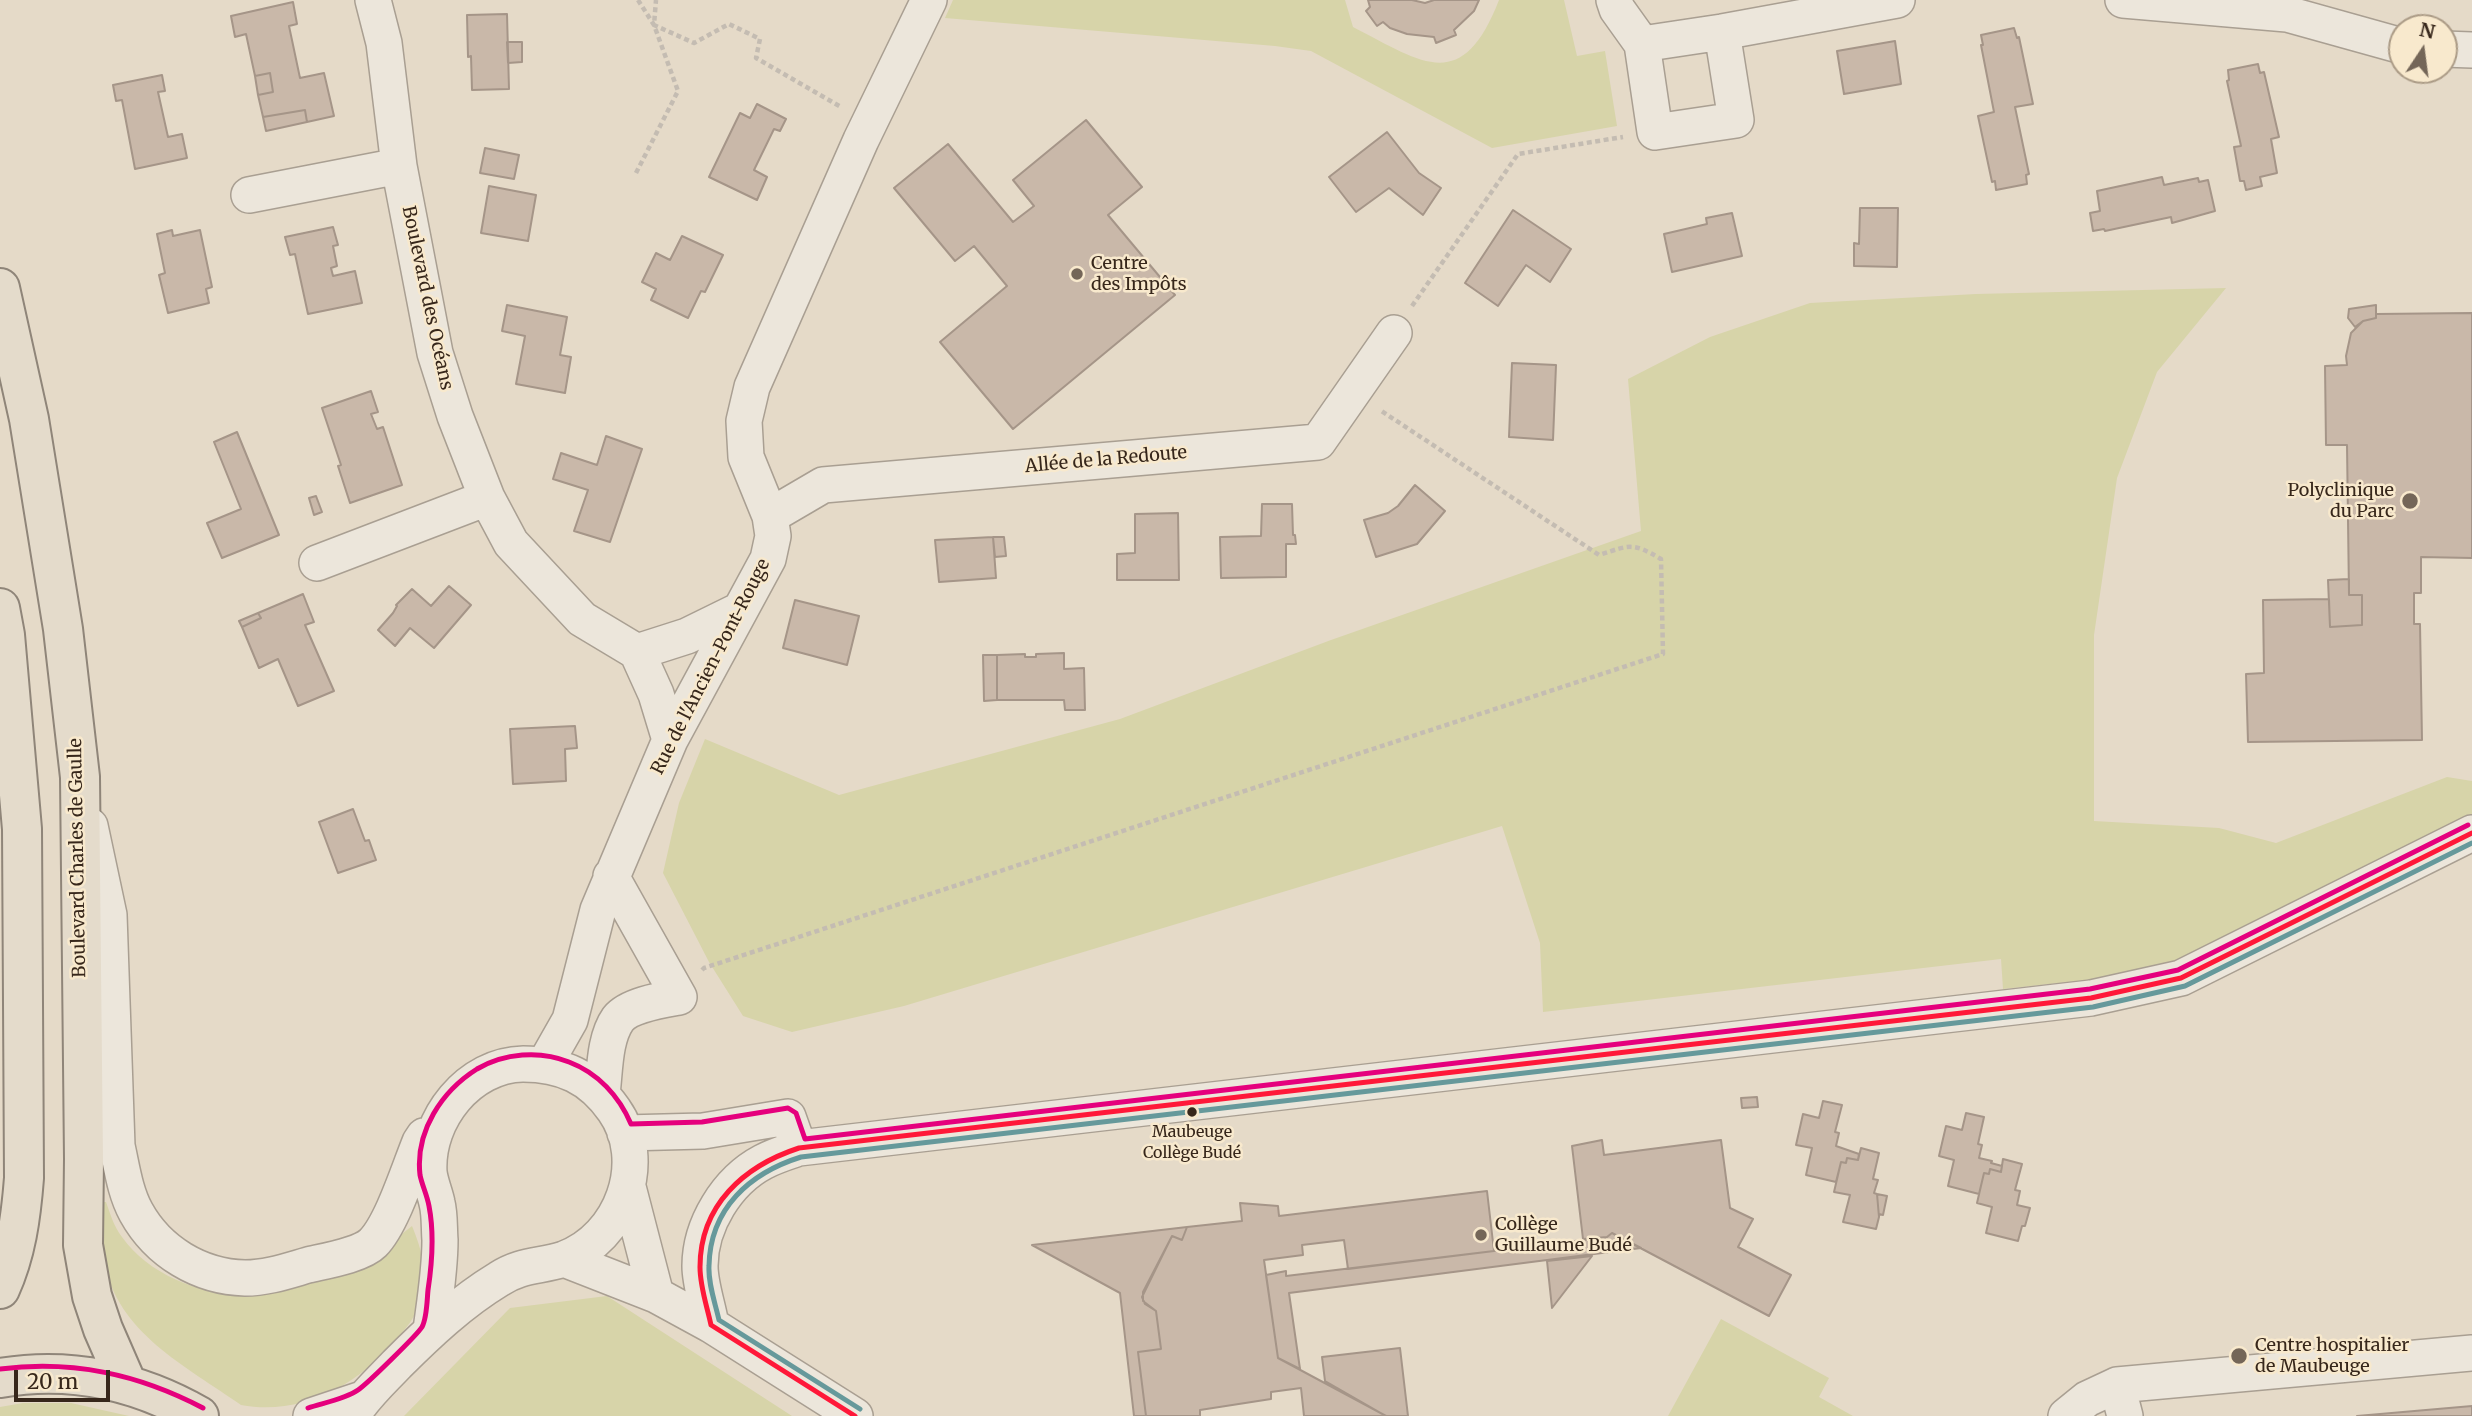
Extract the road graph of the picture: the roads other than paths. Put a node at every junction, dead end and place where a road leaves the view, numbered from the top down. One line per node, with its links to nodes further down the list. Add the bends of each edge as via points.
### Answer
1 (929, 0): 14 (street, Rue de l'Ancien-Pont-Rouge, via 752,387 744,421 746,457)
2 (1614, 0): 8 (street)
3 (1897, 0): 6 (street)
4 (2123, 0): 7 (street, via 2287,14)
5 (377, 4): 9 (street, Boulevard des Océans)
6 (1722, 32): 8 (street); 8 (street, via 1736,120 1656,132)
7 (2388, 42)
8 (1642, 44)
9 (399, 166): 10 (street); 13 (street, Boulevard des Océans, via 435,353)
10 (248, 195)
11 (0, 288): 20 (main road, Boulevard Charles de Gaulle, via 29,419 61,615)
12 (1394, 333): 14 (street, Allée de la Redoute, via 1318,443 822,485)
13 (487, 498): 15 (street); 18 (street, Boulevard des Océans, via 511,543 582,619)
14 (770, 516): 17 (street, Rue de l'Ancien-Pont-Rouge, via 773,536 768,559)
15 (317, 563)
16 (0, 608): 30 (main road, via 22,829 24,1178 20,1224)
17 (740, 610): 18 (street, via 687,636); 19 (street, Rue de l'Ancien-Pont-Rouge)
18 (638, 652): 19 (street)
19 (670, 740): 22 (street, Rue de l'Ancien-Pont-Rouge)
20 (80, 777): 25 (street, via 109,915 117,1146 136,1212 155,1238 197,1267 244,1278 269,1276 372,1245 420,1142); 36 (main road, Boulevard Charles de Gaulle, via 83,1245 92,1296)
21 (2472, 833): 27 (street, via 2181,978 2091,998)
22 (611, 876): 23 (street, Rue de l'Ancien-Pont-Rouge, via 570,1020); 24 (street, via 679,998 648,1002 618,1018 608,1043)
23 (545, 1064): 24 (street, via 576,1075); 25 (street, via 489,1072 465,1087)
24 (602, 1094): 26 (street)
25 (446, 1108): 33 (street, via 432,1139 429,1173 438,1205 440,1269)
26 (625, 1133): 27 (street); 28 (street, via 631,1159)
27 (793, 1133): 32 (street, via 736,1184 718,1205 704,1235 700,1267)
28 (628, 1186): 29 (street, via 605,1231 586,1247); 31 (street)
29 (552, 1261): 31 (street); 33 (street, via 517,1268)
30 (0, 1289)
31 (656, 1295): 32 (street)
32 (711, 1325): 41 (street)
33 (431, 1330): 38 (street)
34 (2472, 1353): 37 (street)
35 (0, 1378): 36 (main road, via 53,1373)
36 (127, 1384): 39 (main road)
37 (2121, 1400): 42 (street, via 2087,1399)
38 (357, 1408): 40 (street)
39 (201, 1416)
40 (311, 1416)
41 (855, 1416)
42 (2066, 1416)

